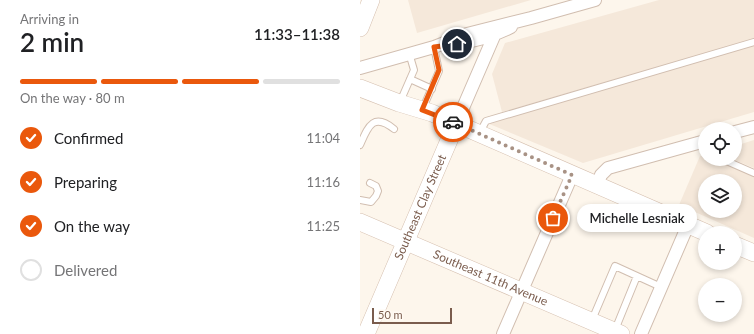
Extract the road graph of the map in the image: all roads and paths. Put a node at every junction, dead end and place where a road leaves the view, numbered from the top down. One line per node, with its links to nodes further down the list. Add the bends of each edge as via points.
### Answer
1 (370, 0): 4 (main road)
2 (595, 0): 3 (street)
3 (532, 18): 5 (street); 7 (street, via 498,25)
4 (360, 24)
5 (494, 36): 7 (street, via 468,43); 15 (street, Southeast Clay Street)
6 (754, 42): 19 (lane, via 486,121)
7 (434, 47): 8 (street); 12 (lane, via 439,70)
8 (409, 53): 9 (street); 10 (lane, via 414,70)
9 (360, 68)
10 (410, 79): 12 (lane); 13 (lane)
11 (360, 88): 13 (main road)
12 (432, 89): 14 (lane)
13 (399, 103): 14 (main road)
14 (422, 110): 15 (main road)
15 (456, 124): 19 (main road); 31 (main road, Southeast Clay Street)
16 (754, 127): 18 (street)
17 (394, 129): 21 (lane, via 383,122 373,122 368,126)
18 (742, 130)
19 (479, 134): 24 (main road)
20 (698, 144): 26 (street, via 608,168 601,175)
21 (360, 146)
22 (739, 166): 23 (lane)
23 (754, 172)
24 (572, 175): 26 (main road); 36 (street)
25 (370, 183): 27 (lane, via 376,186 376,196 371,202)
26 (597, 185): 29 (main road)
27 (360, 200)
28 (360, 222): 31 (main road, Southeast 11th Avenue)
29 (688, 225): 30 (main road); 35 (street)
30 (698, 229)
31 (405, 241): 36 (main road, Southeast 11th Avenue); 39 (main road, Southeast Clay Street)
32 (742, 248): 33 (main road)
33 (754, 253)
34 (637, 276): 35 (lane); 37 (lane, via 615,266); 38 (lane)
35 (661, 287): 41 (street)
36 (522, 291): 37 (main road, Southeast 11th Avenue); 40 (street)
37 (591, 321): 38 (main road, Southeast 11th Avenue)
38 (618, 333)
39 (366, 334)
40 (503, 334)
41 (641, 334)

